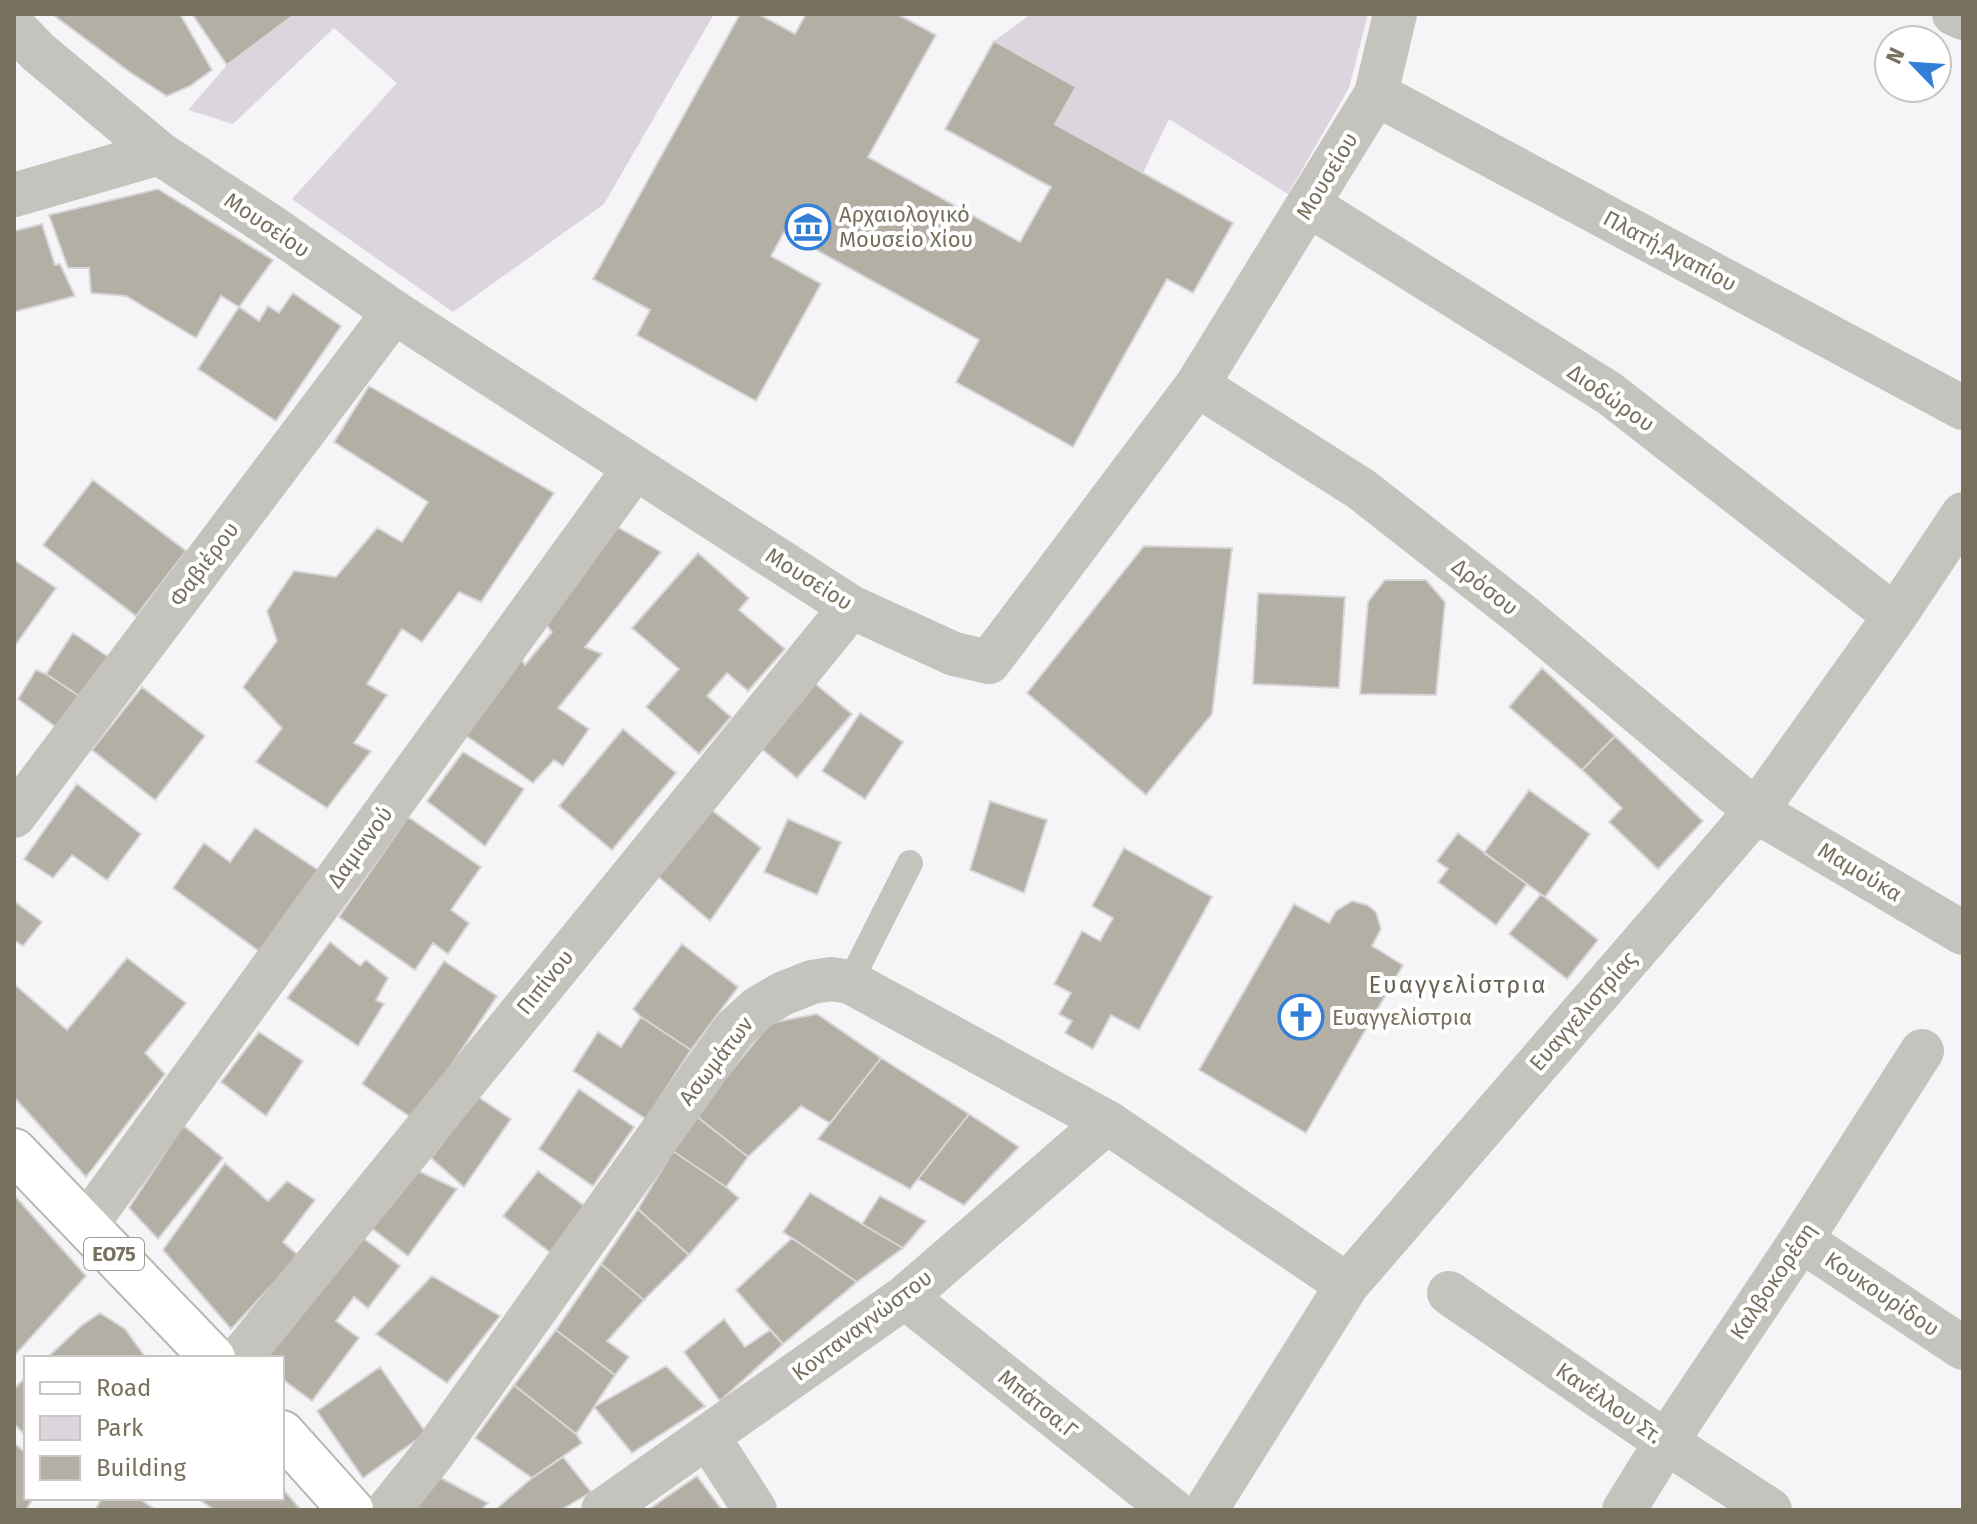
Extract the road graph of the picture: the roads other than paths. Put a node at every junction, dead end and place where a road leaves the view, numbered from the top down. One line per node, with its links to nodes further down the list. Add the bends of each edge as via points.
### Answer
1 (1395, 14): 5 (street, Μουσείου)
2 (1954, 14): 3 (street)
3 (1963, 18)
4 (14, 27): 6 (street, Μουσείου)
5 (1376, 94): 8 (street, Μουσείου); 11 (street, Πλατή.Αγαπίου)
6 (159, 153): 7 (street); 9 (street, Μουσείου)
7 (14, 195)
8 (1309, 205): 10 (street, Μουσείου); 15 (street, Διοδώρου, via 1609,393)
9 (394, 312): 12 (street, Μουσείου); 17 (street, Φαβιέρου)
10 (1197, 385): 14 (street, Μουσείου, via 989,662 954,654); 16 (street, Δρόσου, via 1361,489)
11 (1963, 408)
12 (635, 468): 14 (street, Μουσείου); 24 (street, Δαμιανού)
13 (1963, 514): 15 (street, Ευαγγελιστρίας)
14 (851, 607): 31 (street, Πιπίνου)
15 (1895, 616): 16 (street, Ευαγγελιστρίας)
16 (1756, 811): 19 (street, Μαμούκα); 26 (street, Ευαγγελιστρίας)
17 (14, 816)
18 (910, 863): 20 (lane)
19 (1963, 933)
20 (850, 982): 22 (street, Ασωμάτων); 36 (street, Ασωμάτων, via 812,982 782,994 734,1030)
21 (1922, 1051): 25 (street, Καλβοκορέση)
22 (1107, 1122): 26 (street, Ασωμάτων); 28 (street, Κονταναγνώστου)
23 (14, 1151): 24 (main road, ΕΟ75)
24 (86, 1225): 30 (main road, ΕΟ75)
25 (1801, 1240): 29 (street, Κουκουρίδου); 34 (street, Καλβοκορέση)
26 (1347, 1285): 40 (street, Ευαγγελιστρίας)
27 (1449, 1293): 34 (street, Κανέλλου Στ.)
28 (905, 1297): 33 (street, Κονταναγνώστου); 39 (street, Μπάτσα.Γ)
29 (1963, 1348)
30 (211, 1356)
31 (242, 1356)
32 (284, 1435): 35 (main road)
33 (708, 1437): 37 (street, Κονταναγνώστου); 38 (street)
34 (1666, 1442): 41 (street, Καλβοκορέση); 42 (street, Κανέλλου Στ.)
35 (351, 1510)
36 (388, 1510)
37 (603, 1510)
38 (755, 1510)
39 (1172, 1510)
40 (1206, 1510)
41 (1624, 1510)
42 (1770, 1510)

